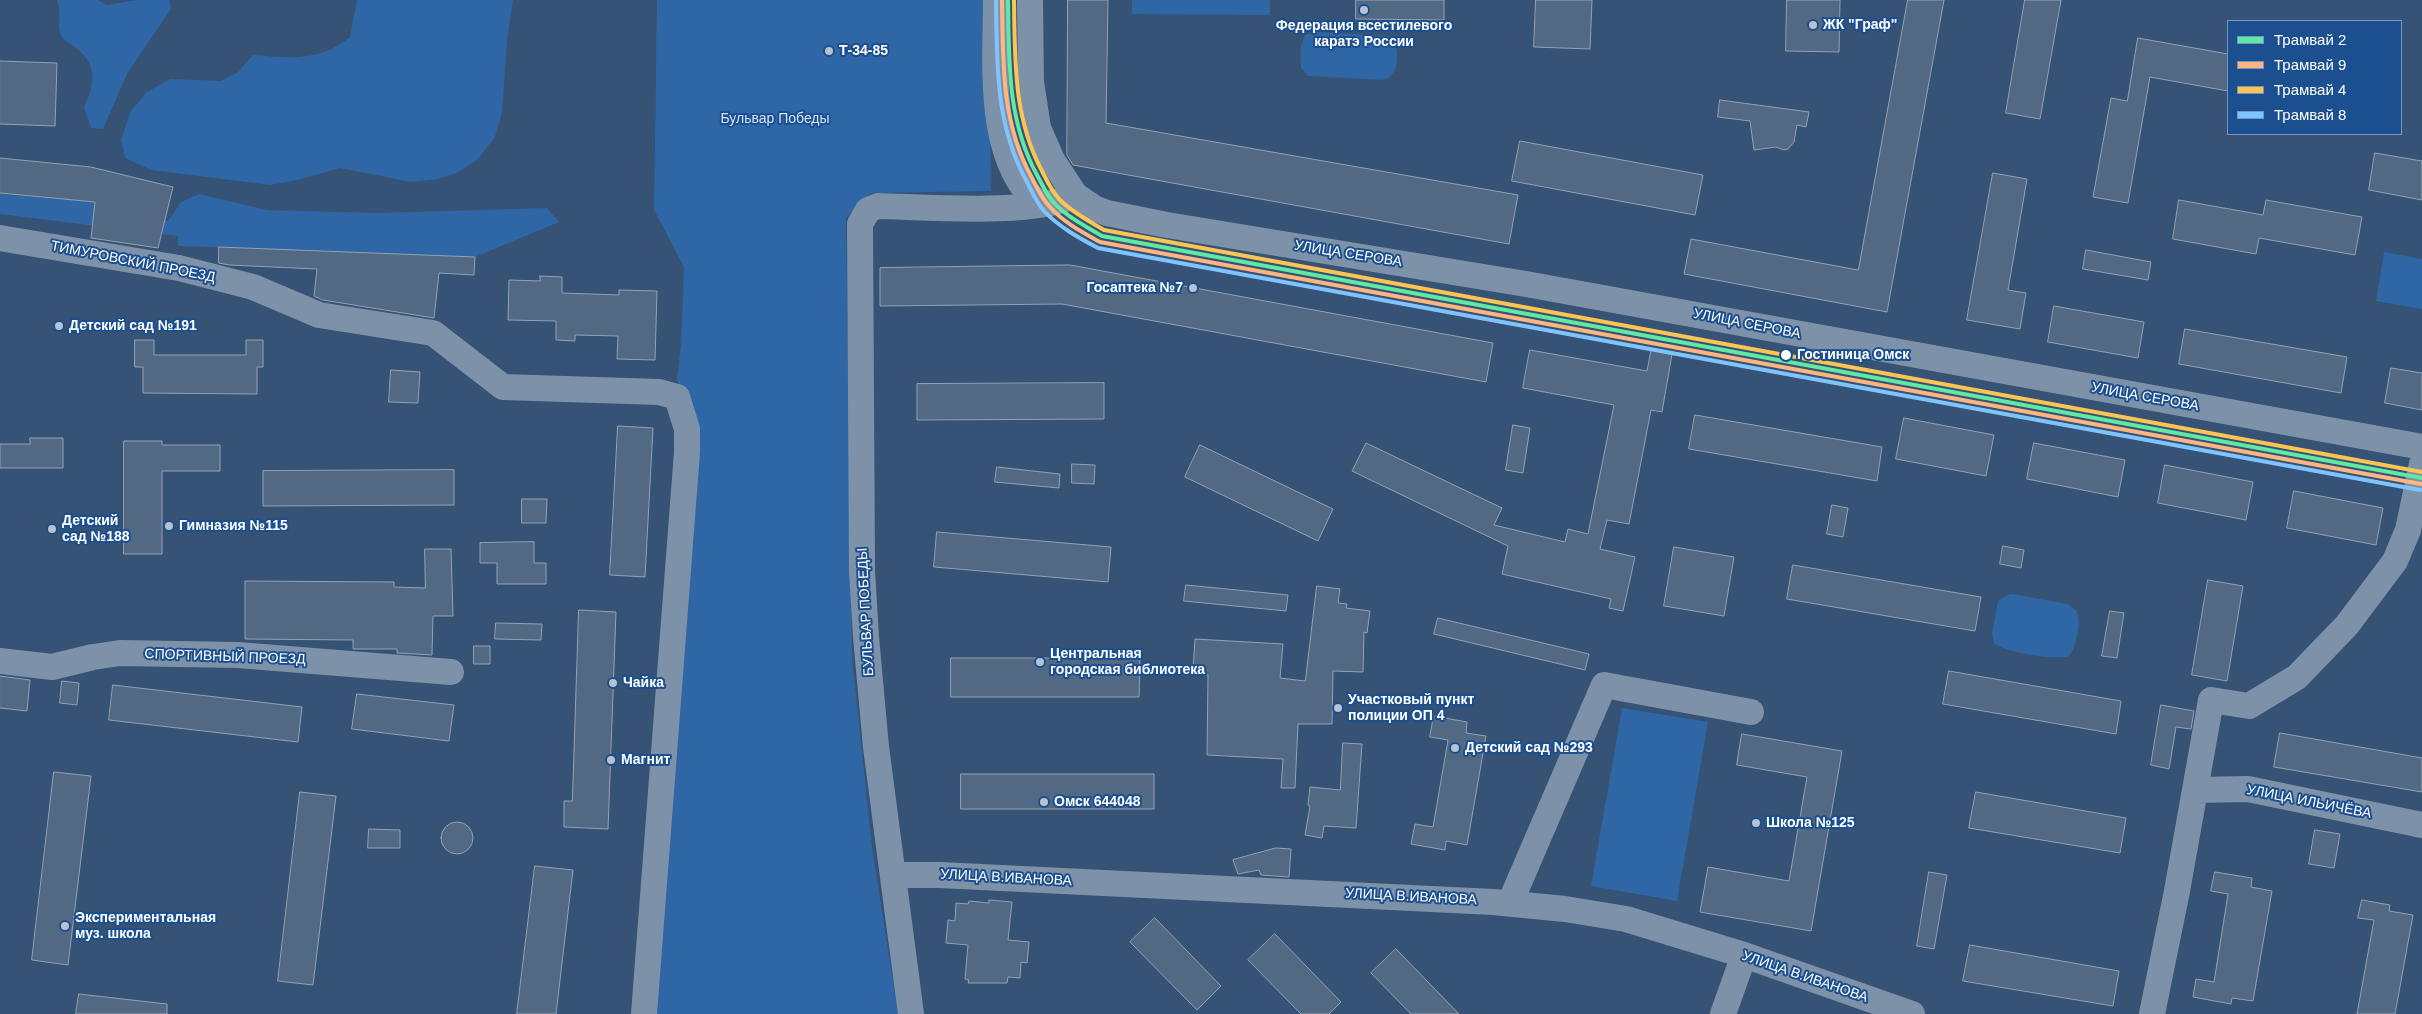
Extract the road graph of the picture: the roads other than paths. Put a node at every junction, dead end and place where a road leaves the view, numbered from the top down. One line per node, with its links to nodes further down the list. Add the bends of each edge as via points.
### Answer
1 (996, 0): 4 (street, via 996,93 1000,129 1022,186)
2 (1030, 0): 3 (street, via 1032,82 1038,128 1052,160)
3 (1076, 195): 4 (street, via 1067,200); 6 (street, УЛИЦА СЕРОВА, via 1108,213 1167,225 1526,284)
4 (1040, 204): 13 (street, БУЛЬВАР ПОБЕДЫ, via 1004,208 878,206 868,210 860,224 862,570 876,747)
5 (0, 238): 16 (street, ТИМУРОВСКИЙ ПРОЕЗД, via 179,268 253,287 318,316 433,333 503,387 660,392 677,397 687,429 687,452)
6 (2422, 447)
7 (2422, 464): 11 (street, via 2408,530 2395,562 2347,625 2297,677 2249,706 2211,700)
8 (0, 661): 9 (street, СПОРТИВНЫЙ ПРОЕЗД, via 52,667 120,653 228,655)
9 (451, 672)
10 (1751, 712): 14 (street, via 1604,685)
11 (2195, 790): 12 (street, УЛИЦА ИЛЬИЧЁВА, via 2256,790); 20 (street)
12 (2422, 825)
13 (894, 875): 14 (street, УЛИЦА В.ИВАНОВА); 17 (street, БУЛЬВАР ПОБЕДЫ)
14 (1510, 903): 15 (street, УЛИЦА В.ИВАНОВА, via 1626,919)
15 (1744, 955): 18 (street); 19 (street, УЛИЦА В.ИВАНОВА)
16 (644, 1014)
17 (911, 1014)
18 (1723, 1014)
19 (1912, 1014)
20 (2152, 1014)

